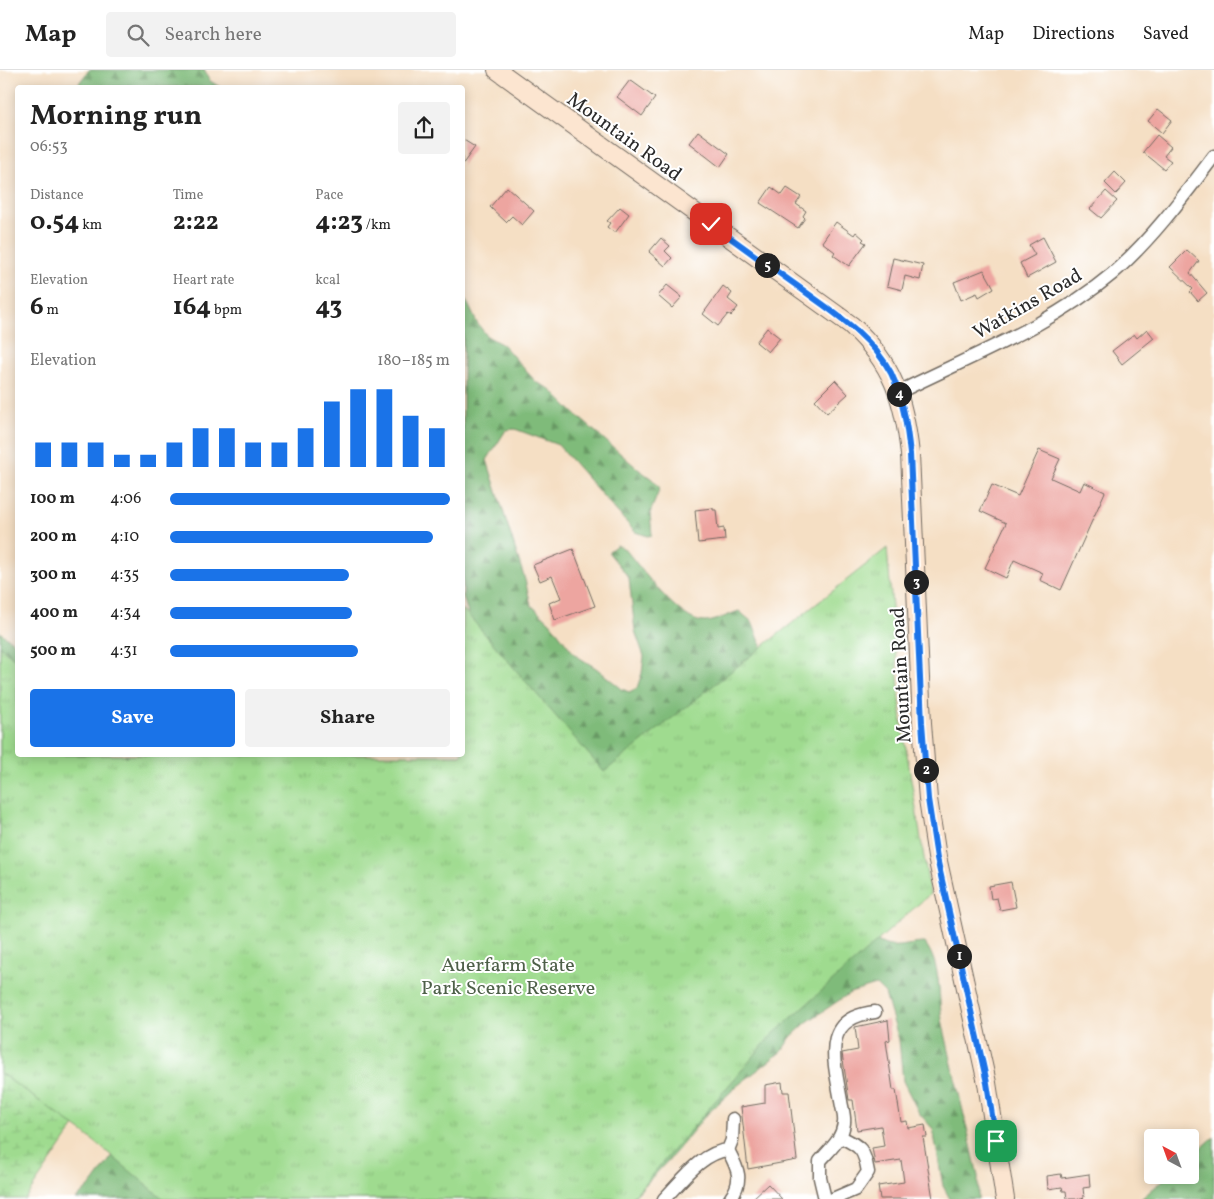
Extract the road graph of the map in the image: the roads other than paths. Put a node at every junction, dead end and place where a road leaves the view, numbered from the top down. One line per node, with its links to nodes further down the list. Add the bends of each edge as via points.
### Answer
1 (497, 70): 3 (main road, Mountain Road, via 851,325 877,352)
2 (1214, 156): 3 (street, Watkins Road, via 1138,249 1076,301 1028,329)
3 (899, 392): 12 (main road, Mountain Road, via 910,454 928,799 937,858 987,1083)
4 (875, 1012): 6 (street, via 862,1013 836,1031 834,1048 844,1122)
5 (733, 1119): 7 (street)
6 (841, 1137): 10 (street, via 820,1161); 11 (street, via 859,1146 868,1172 856,1189)
7 (728, 1150): 8 (street, via 716,1151 700,1163); 9 (street, via 739,1174 737,1189)
8 (664, 1199)
9 (730, 1199)
10 (825, 1199)
11 (833, 1199)
12 (1005, 1199)

